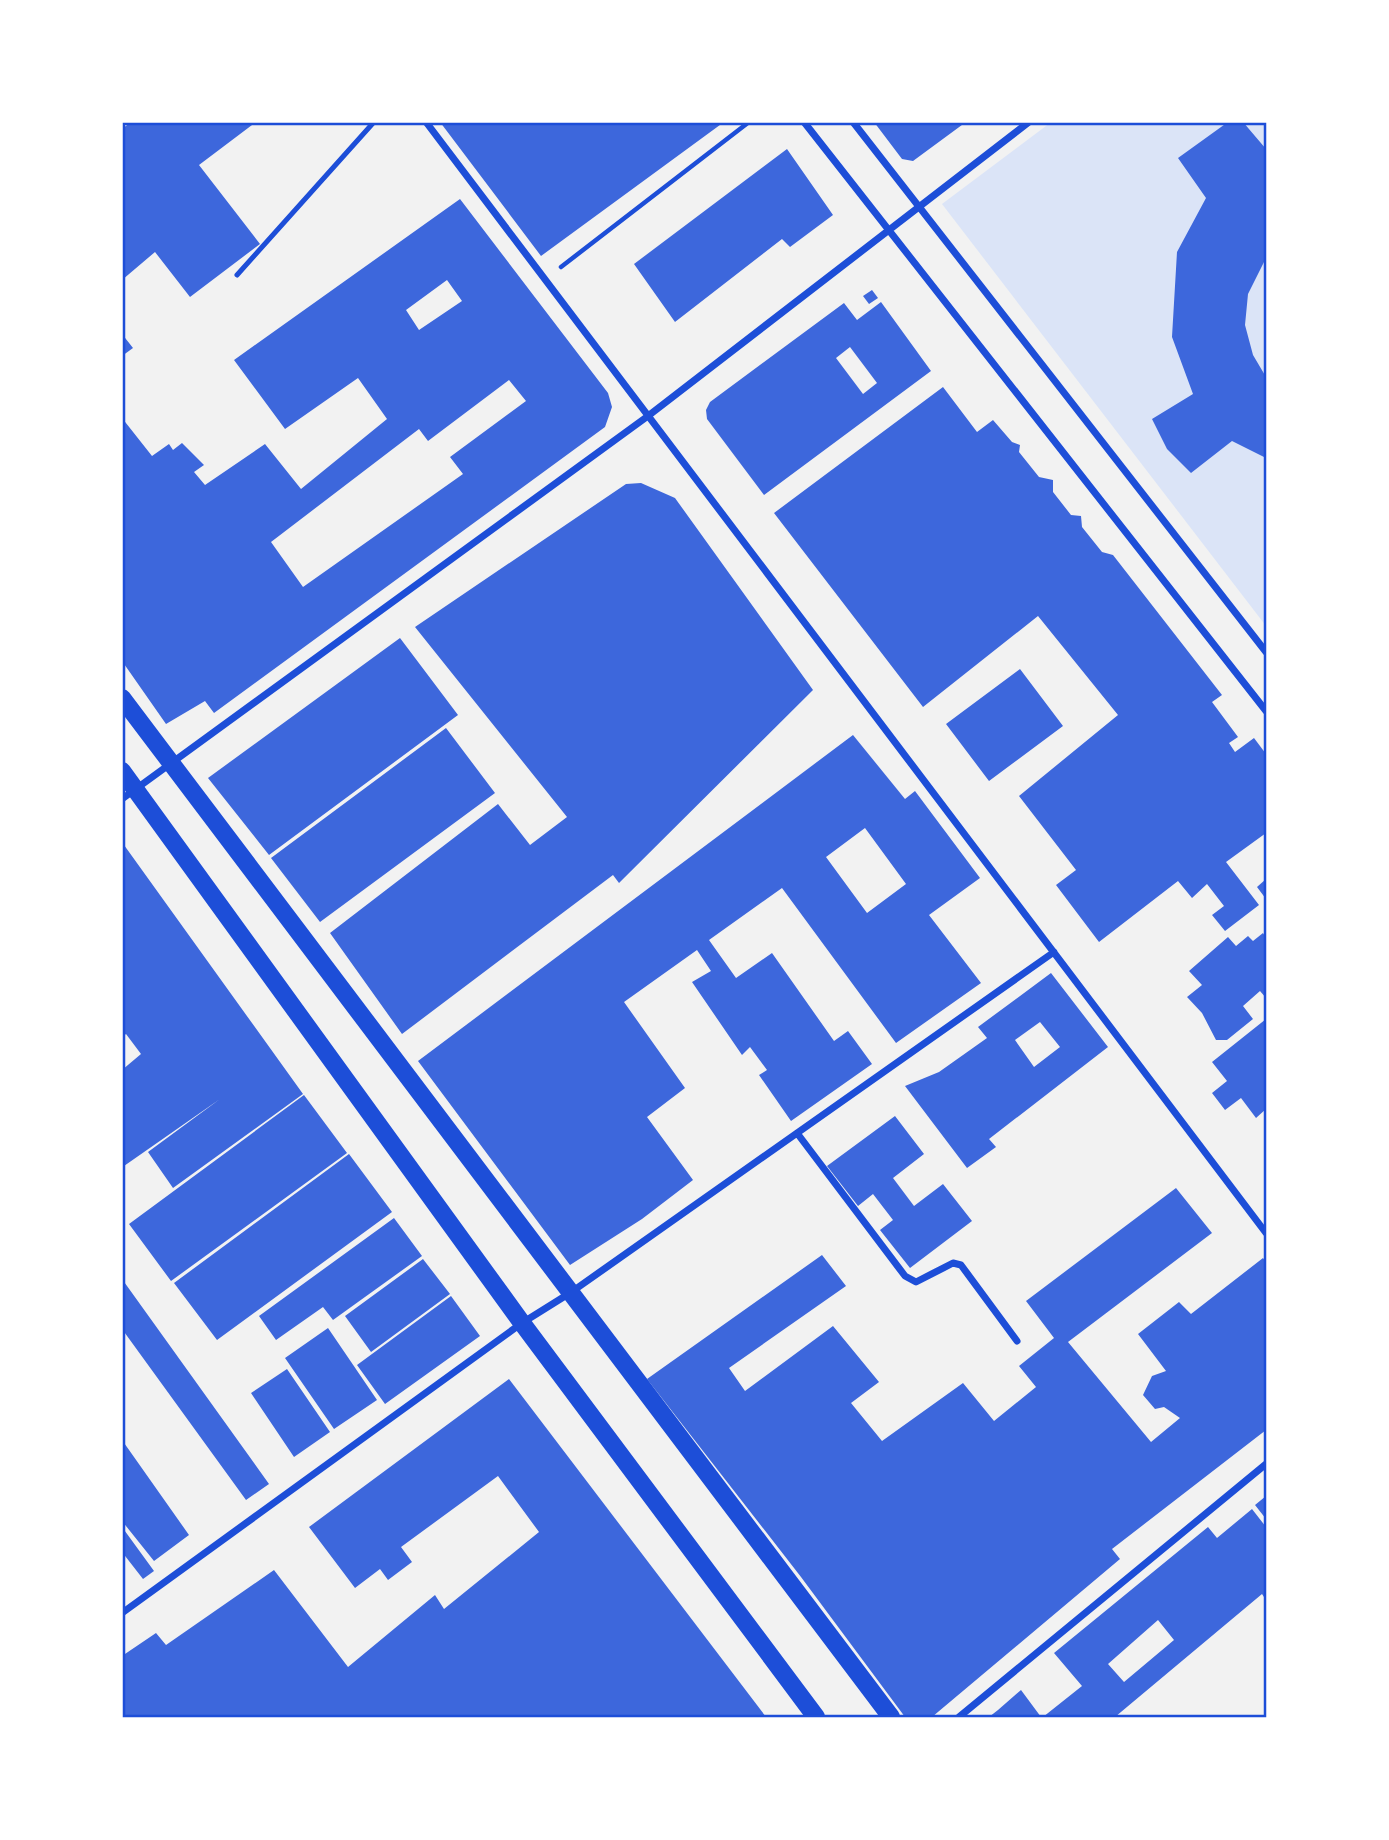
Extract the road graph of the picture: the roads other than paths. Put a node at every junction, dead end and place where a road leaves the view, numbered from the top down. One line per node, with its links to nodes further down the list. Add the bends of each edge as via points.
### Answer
1 (374, 122): 8 (lane)
2 (426, 122): 9 (street)
3 (804, 122): 7 (street)
4 (853, 122): 6 (street)
5 (1030, 122): 6 (street)
6 (917, 206): 7 (street); 10 (street)
7 (887, 230): 9 (street); 12 (street)
8 (237, 275)
9 (648, 416): 13 (street); 16 (street)
10 (1266, 652)
11 (122, 698): 13 (main road)
12 (1266, 711)
13 (170, 764): 15 (street); 19 (main road)
14 (122, 771): 15 (main road)
15 (129, 794): 20 (main road)
16 (1054, 952): 17 (street); 18 (street)
17 (797, 1133): 19 (street); 21 (street, via 905,1276 916,1282 953,1263 961,1265)
18 (1266, 1233)
19 (570, 1293): 20 (street); 25 (main road)
20 (522, 1323): 23 (street); 24 (main road)
21 (1017, 1341)
22 (1266, 1464): 26 (street)
23 (122, 1613)
24 (816, 1717)
25 (891, 1717)
26 (959, 1717)

